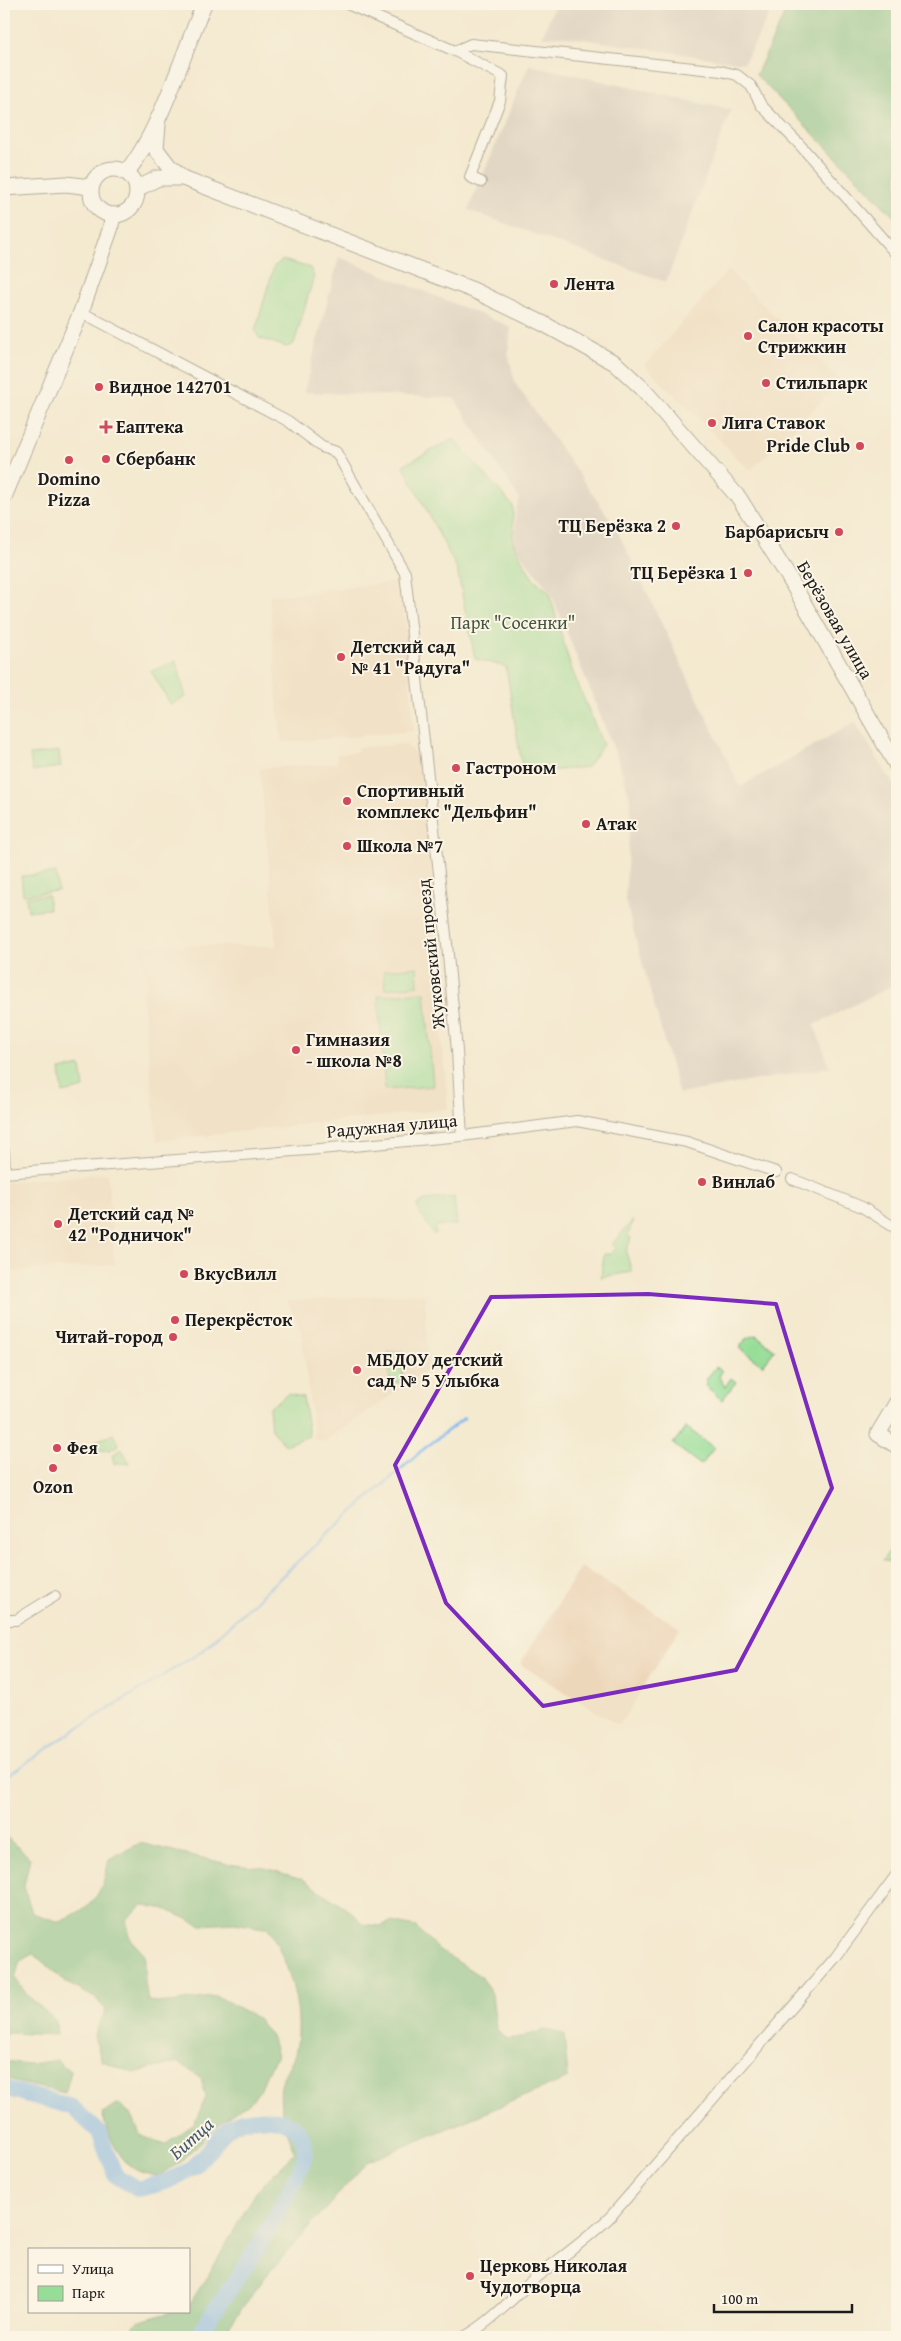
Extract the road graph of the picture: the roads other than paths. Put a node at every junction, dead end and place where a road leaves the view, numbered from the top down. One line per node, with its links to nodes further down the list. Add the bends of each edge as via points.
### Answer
1 (204, 4): 4 (street)
2 (347, 4): 3 (street)
3 (455, 51): 7 (street, via 503,76 500,101 470,177); 12 (street, via 471,44 736,75 751,86 761,105)
4 (160, 111): 5 (street); 6 (street, via 156,150)
5 (127, 172): 9 (street, via 105,170 94,180); 10 (street)
6 (183, 178): 10 (street, via 158,178); 15 (street, Берёзовая улица, via 473,290 615,363 642,388 739,498 788,576)
7 (481, 182)
8 (4, 188): 9 (street, via 66,184)
9 (92, 188): 11 (street, via 96,206)
10 (137, 189): 11 (street, via 133,206)
11 (113, 215): 13 (street)
12 (897, 255)
13 (81, 312): 14 (street); 16 (street, Жуковский проезд, via 288,421 322,447 336,452 405,573 447,944)
14 (4, 497)
15 (897, 766)
16 (462, 1136): 18 (street, Радужная улица, via 577,1121 687,1142); 19 (street, Радужная улица)
17 (4, 1151): 19 (street)
18 (776, 1172)
19 (5, 1173)
20 (792, 1179): 21 (street, via 862,1207)
21 (897, 1229)
22 (897, 1402): 23 (street, via 878,1434)
23 (897, 1446)
24 (55, 1596): 25 (street, via 16,1620)
25 (4, 1620)
26 (897, 1874): 27 (street, via 835,1958 611,2216 480,2328)
27 (464, 2337)

